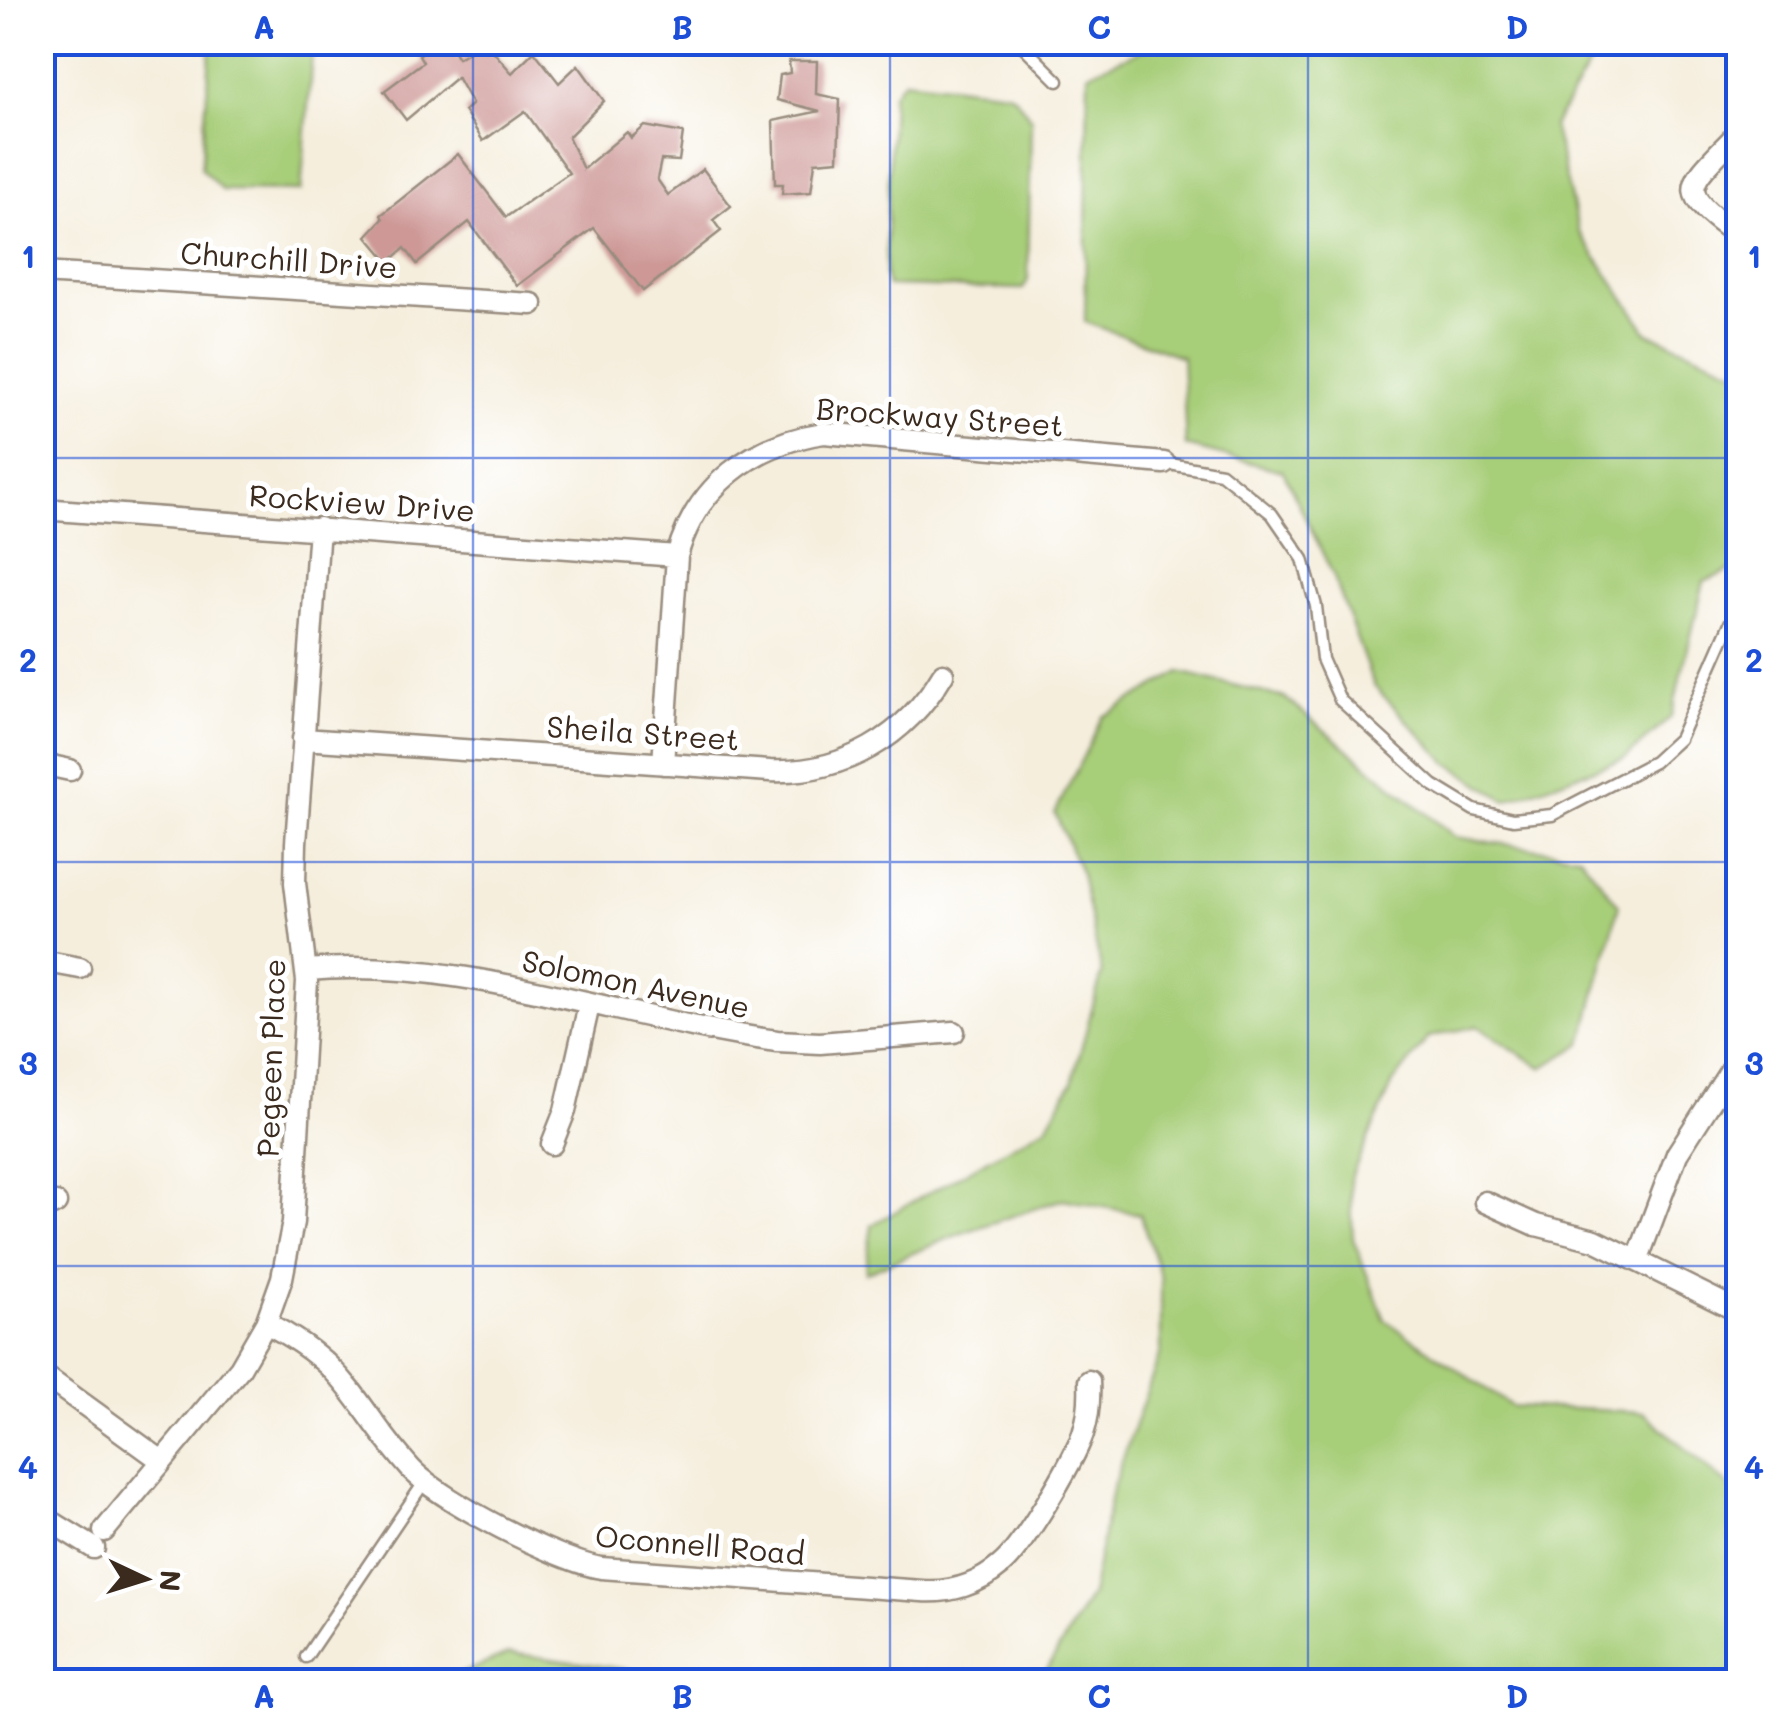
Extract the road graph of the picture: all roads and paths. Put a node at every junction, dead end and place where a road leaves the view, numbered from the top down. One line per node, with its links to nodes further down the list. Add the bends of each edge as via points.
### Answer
1 (1020, 42): 2 (lane)
2 (1058, 81)
3 (1738, 133): 4 (street, via 1697,176 1694,193 1699,208)
4 (1738, 235)
5 (42, 274): 6 (street, Churchill Drive)
6 (532, 304)
7 (1164, 463): 10 (street, Brockway Street, via 824,432 752,456 721,479 686,524); 11 (lane, via 1222,473 1272,514 1303,559 1322,659 1340,700 1433,784 1474,810 1513,819 1552,815 1654,762 1680,739)
8 (42, 509): 9 (street, Rockview Drive)
9 (319, 528): 10 (street, Rockview Drive); 13 (street, Pegeen Place)
10 (677, 556): 15 (street, Brockway Street)
11 (1738, 614)
12 (943, 674): 15 (street, Sheila Street, via 890,734 839,763 783,772)
13 (303, 739): 15 (street, Sheila Street); 19 (street, Pegeen Place, via 295,873)
14 (42, 764): 16 (street)
15 (663, 764)
16 (70, 770)
17 (42, 961): 18 (street)
18 (80, 968)
19 (306, 970): 20 (street, Solomon Avenue, via 408,969); 27 (street, Pegeen Place, via 293,1222)
20 (589, 1005): 21 (street, Solomon Avenue, via 788,1042); 23 (street)
21 (954, 1032)
22 (1738, 1059): 25 (street, via 1677,1154)
23 (552, 1144)
24 (1485, 1202): 25 (street)
25 (1637, 1260): 26 (street)
26 (1738, 1311)
27 (266, 1323): 30 (street, Pegeen Place, via 240,1368); 31 (street, Oconnell Road, via 336,1369)
28 (42, 1374): 30 (street)
29 (1088, 1380): 31 (street, Oconnell Road, via 1082,1436 1017,1547 991,1573 948,1590 593,1567 552,1553)
30 (162, 1461): 32 (street, Pegeen Place, via 99,1540)
31 (425, 1481): 33 (lane)
32 (42, 1516)
33 (306, 1657)

